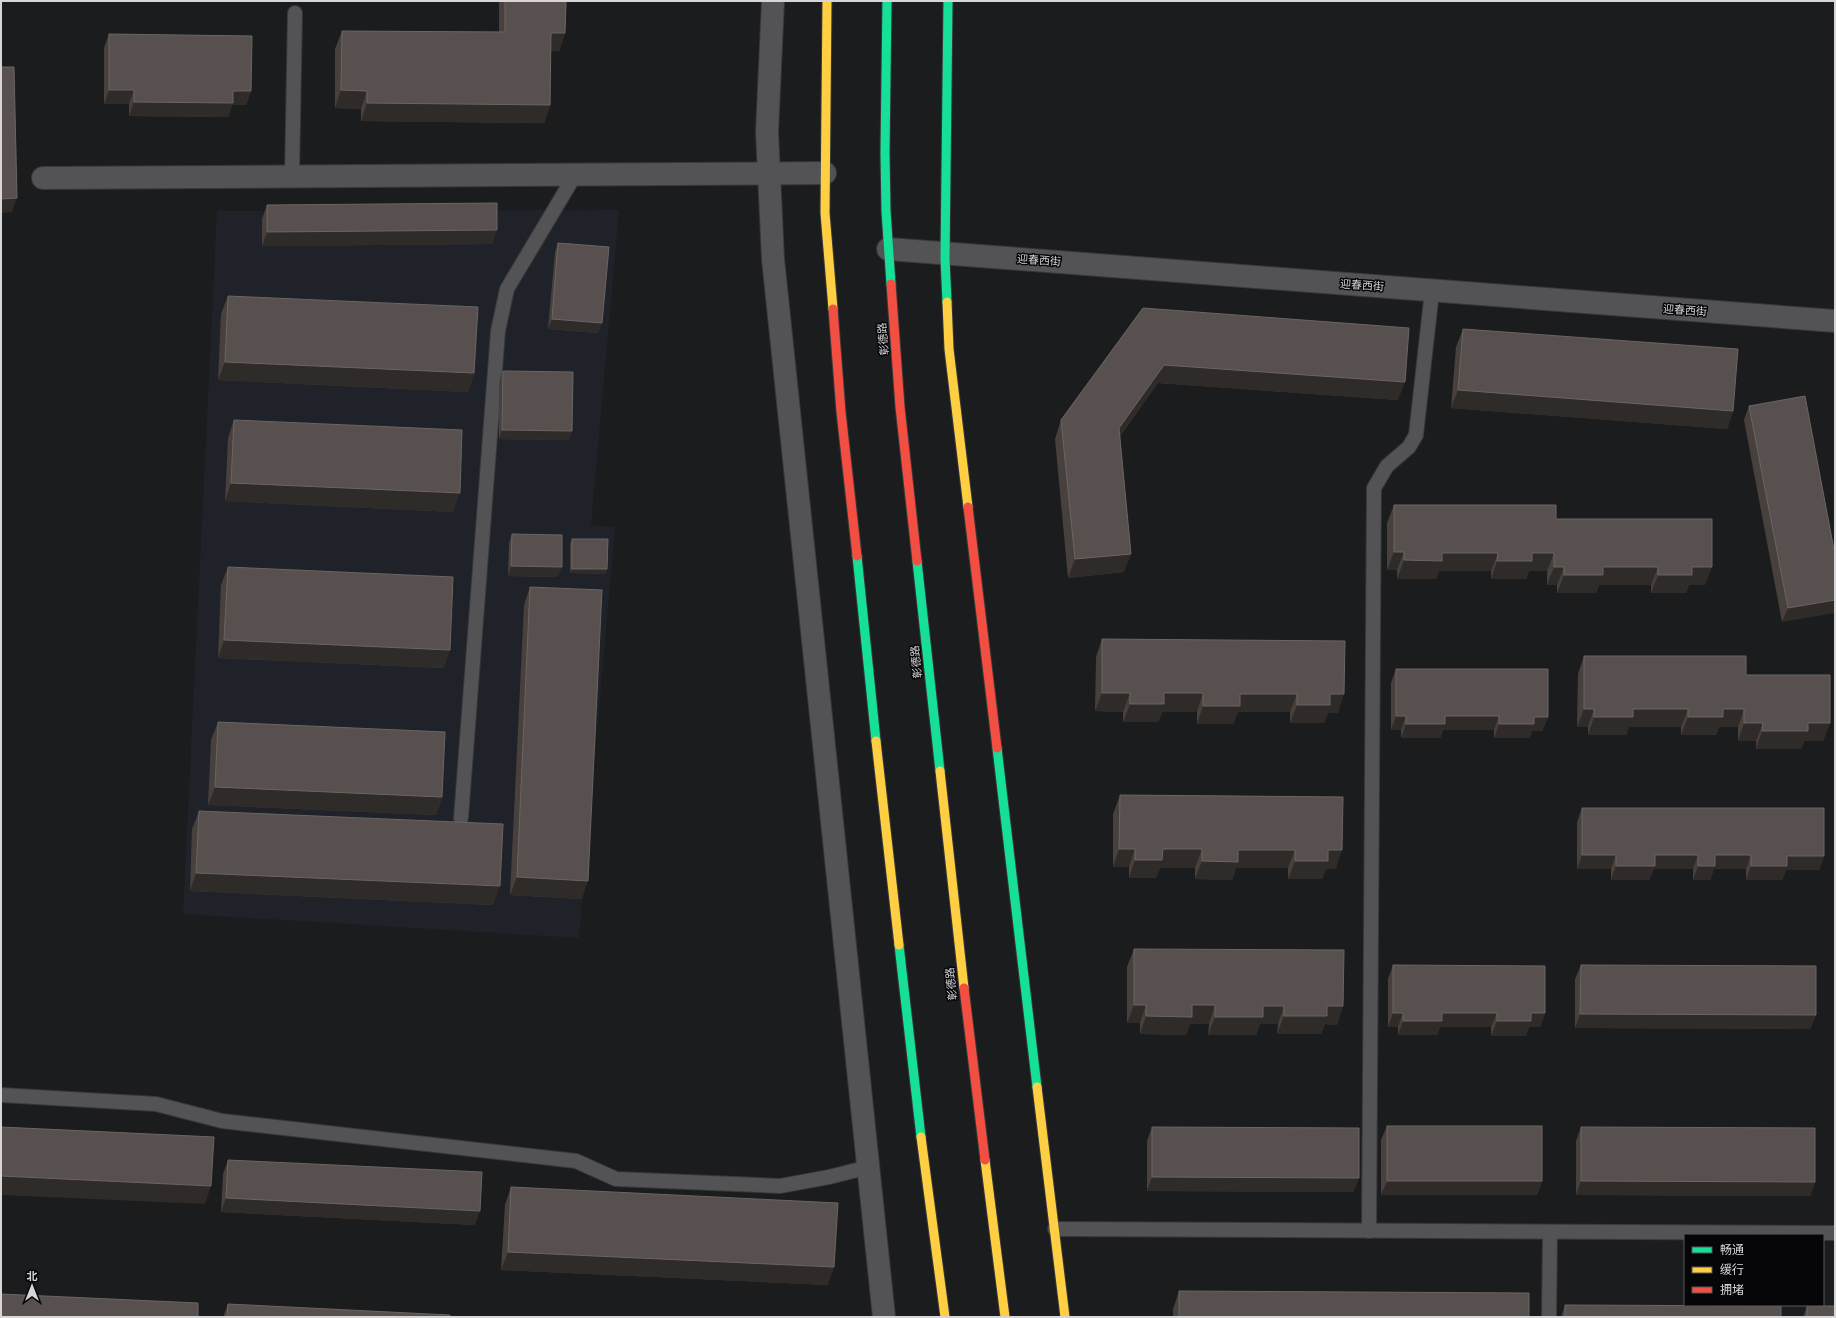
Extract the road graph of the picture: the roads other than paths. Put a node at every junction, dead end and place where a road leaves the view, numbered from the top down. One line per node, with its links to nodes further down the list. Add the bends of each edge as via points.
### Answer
1 (773, 1): 7 (street, via 767,132)
2 (827, 1): 6 (main road)
3 (887, 1): 11 (main road, 彰德路, via 885,153)
4 (948, 1): 12 (main road)
5 (295, 13): 9 (lane)
6 (825, 173): 7 (street); 23 (main road, via 840,412 910,1052)
7 (769, 174): 8 (street); 17 (street, via 773,259)
8 (575, 175): 9 (street); 15 (lane, via 507,289 498,331)
9 (292, 176): 10 (street)
10 (43, 178)
11 (888, 249): 12 (street, 迎春西街); 24 (main road, 彰德路, via 900,407 969,1037)
12 (945, 253): 13 (street, 迎春西街); 18 (main road, via 949,349)
13 (1432, 291): 14 (street, 迎春西街); 19 (lane, via 1416,435 1409,447 1387,466 1374,488)
14 (1835, 321)
15 (461, 818)
16 (1, 1095): 17 (lane, via 156,1104 229,1122 576,1161 616,1179 780,1186)
17 (868, 1167): 22 (street)
18 (1055, 1229): 19 (lane); 25 (main road)
19 (1369, 1231): 20 (lane)
20 (1550, 1232): 21 (lane); 26 (lane)
21 (1835, 1233)
22 (884, 1317)
23 (945, 1317)
24 (1005, 1317)
25 (1065, 1317)
26 (1549, 1317)

